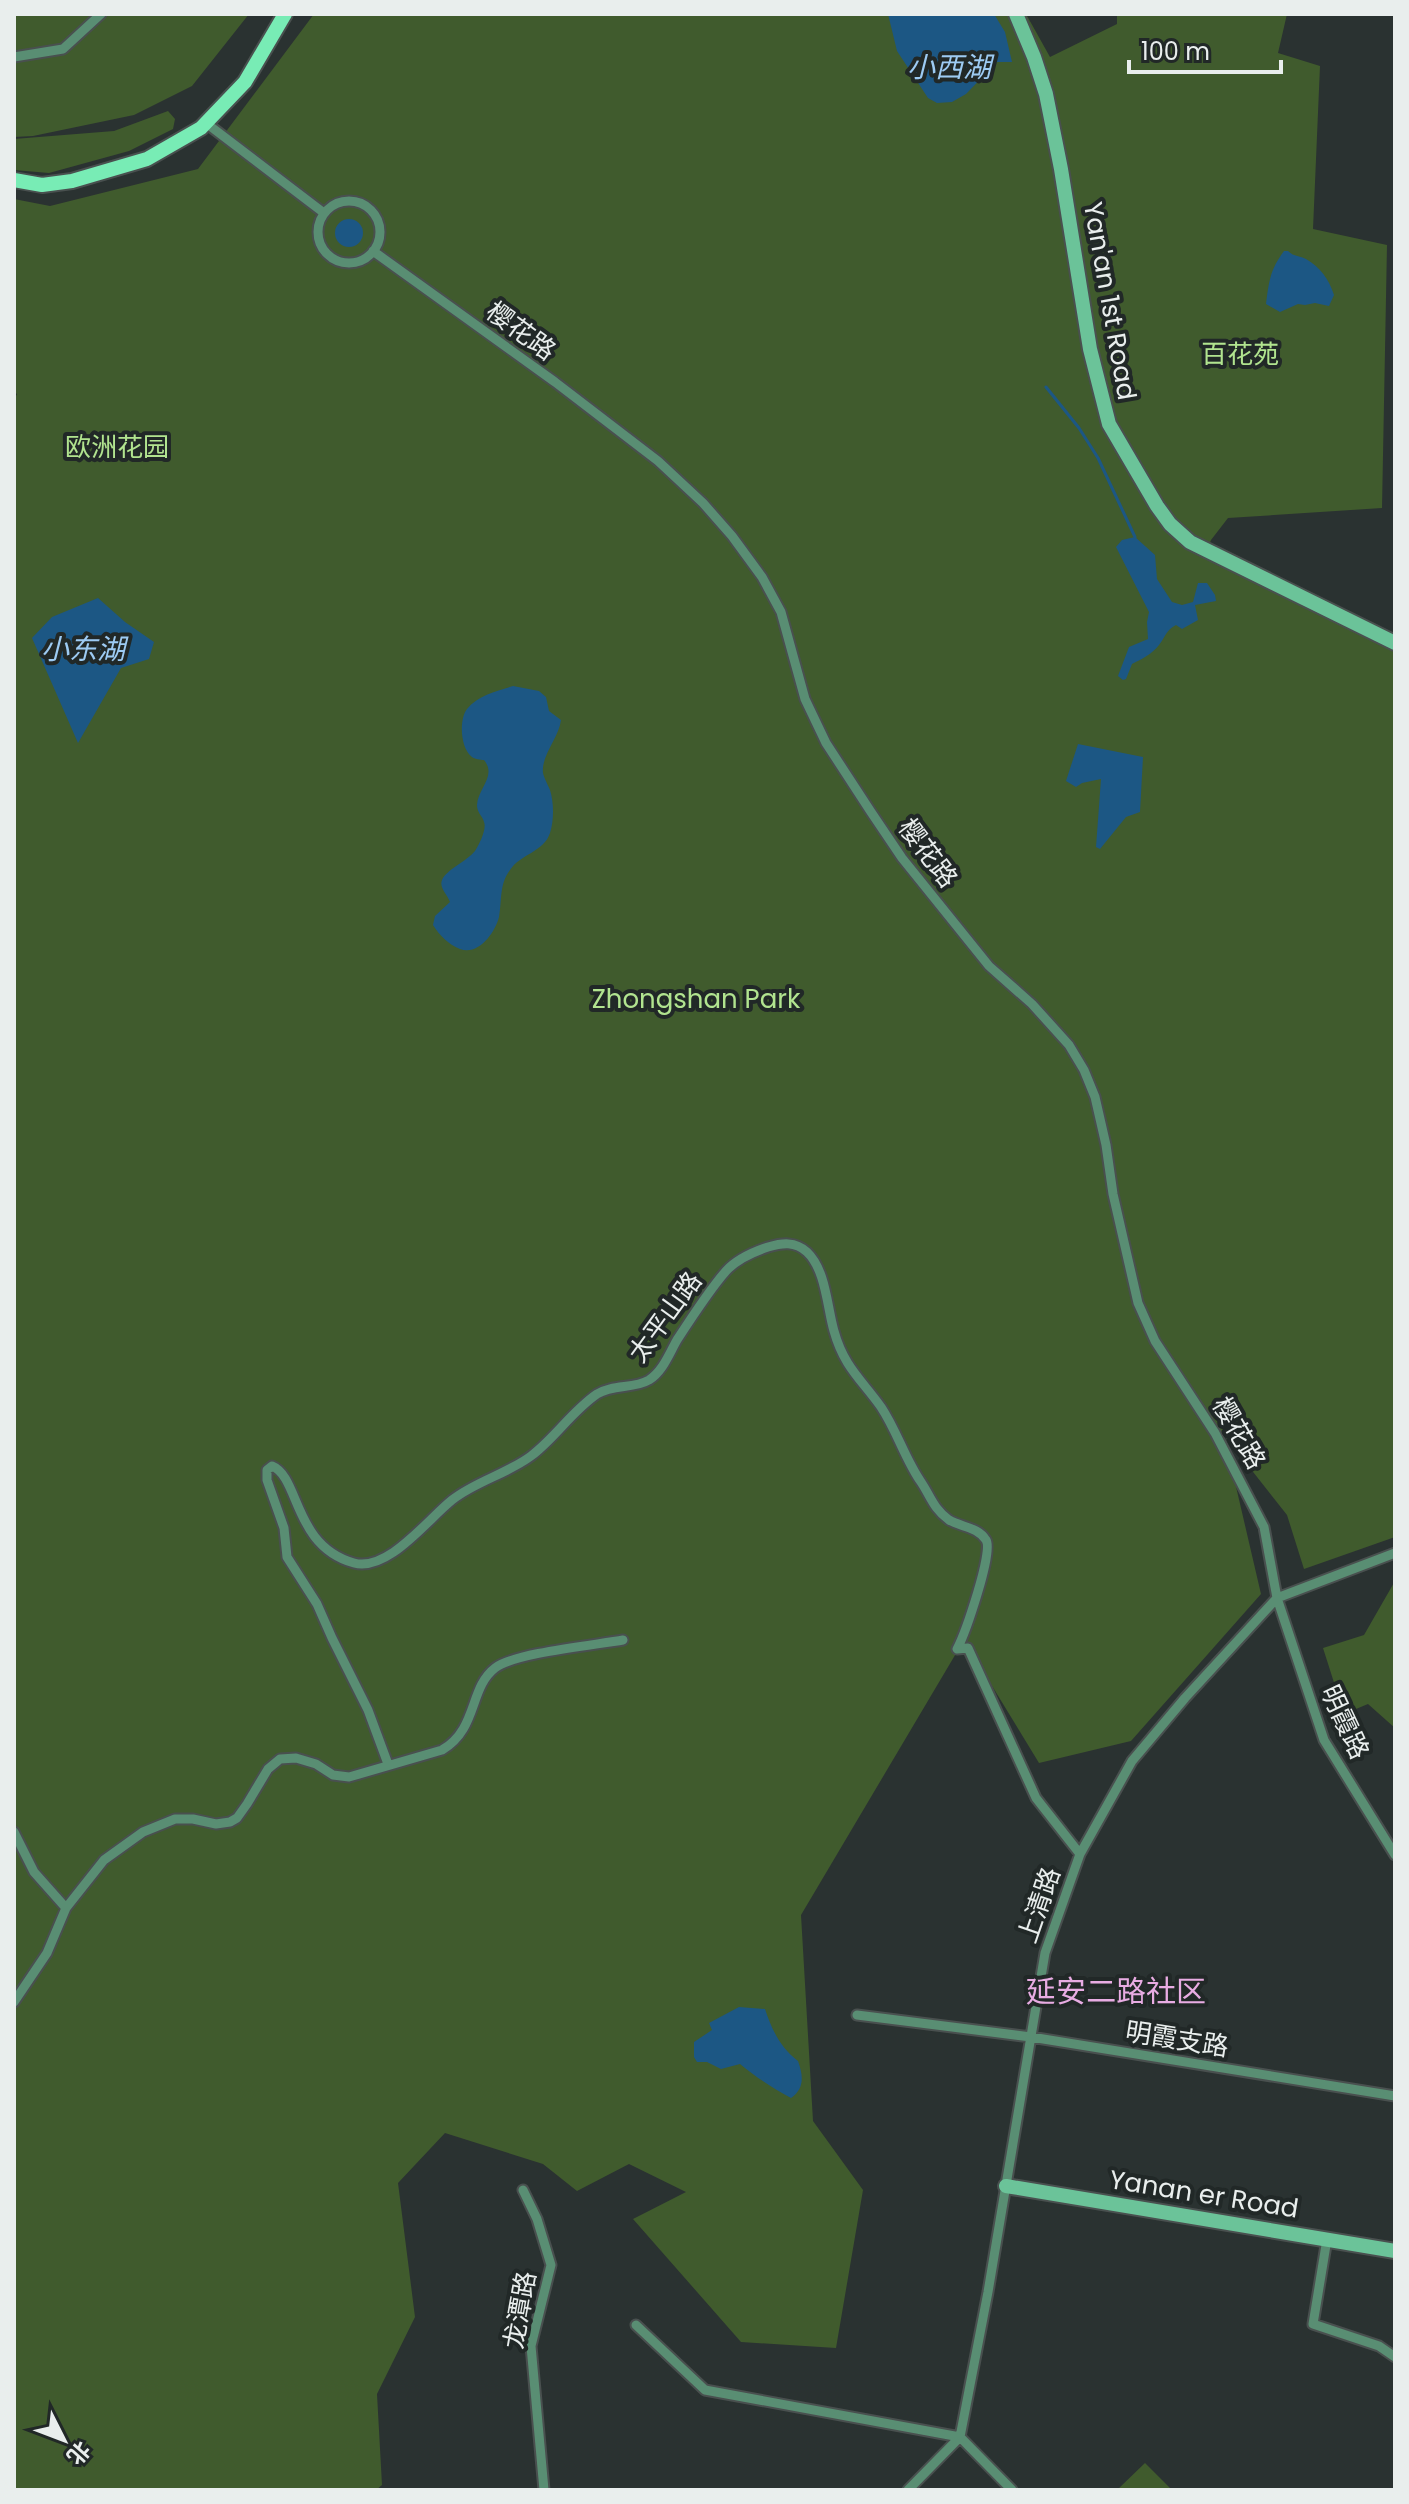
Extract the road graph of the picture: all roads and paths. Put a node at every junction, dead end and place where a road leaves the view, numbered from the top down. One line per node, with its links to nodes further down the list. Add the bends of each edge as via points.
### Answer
1 (101, 14): 4 (street, via 63,49)
2 (285, 14): 5 (main road, via 245,82)
3 (1016, 14): 9 (main road, Yan'an 1st Road, via 1046,94 1094,373 1118,441 1164,516 1190,542)
4 (14, 57)
5 (206, 123): 6 (main road, via 147,159 72,181 42,185); 7 (street)
6 (14, 180)
7 (324, 213): 8 (street, via 342,202 364,206 377,221); 8 (street, via 318,231 330,257 357,262)
8 (373, 251): 11 (street, 樱花路, via 658,461 703,503 762,577 781,612 805,699 826,743 871,812 941,908 989,966 1069,1045 1084,1070 1095,1097 1138,1303 1264,1527)
9 (1395, 643)
10 (1395, 1553): 11 (street, 上清路)
11 (1277, 1598): 15 (street, 上清路, via 1132,1761); 16 (street, 明霞路, via 1324,1740)
12 (623, 1640): 13 (street, via 516,1658 494,1668 454,1743)
13 (388, 1764): 15 (street, 太平山路, via 317,1604 287,1557 267,1470 272,1466 281,1472 318,1543 356,1564 375,1564 453,1498 534,1454 599,1393 649,1380 727,1270 758,1250 794,1244 813,1259 821,1276 840,1353 880,1406 930,1501 950,1520 987,1540 984,1572 957,1649 968,1648 1036,1798); 17 (street, via 349,1777 296,1758 280,1759 237,1818 216,1824 175,1819 143,1832 104,1860)
14 (14, 1832): 17 (street, via 34,1872)
15 (1080, 1854): 20 (street, 上清路, via 1045,1953)
16 (1395, 1855)
17 (66, 1908): 18 (street, via 47,1953)
18 (14, 2002)
19 (857, 2015): 20 (street, 明霞支路)
20 (1031, 2037): 21 (street, 明霞支路); 22 (street, 上清路)
21 (1395, 2096)
22 (1006, 2186): 24 (main road, Yanan er Road); 28 (street, 上清路)
23 (523, 2190): 29 (street, 龙潭路, via 551,2265 531,2346)
24 (1327, 2239): 25 (main road, Yanan er Road); 27 (street, via 1313,2324 1379,2346)
25 (1395, 2251)
26 (636, 2325): 28 (street, via 705,2390)
27 (1395, 2357)
28 (960, 2437): 30 (street); 31 (street)
29 (544, 2490)
30 (908, 2490)
31 (1012, 2490)

